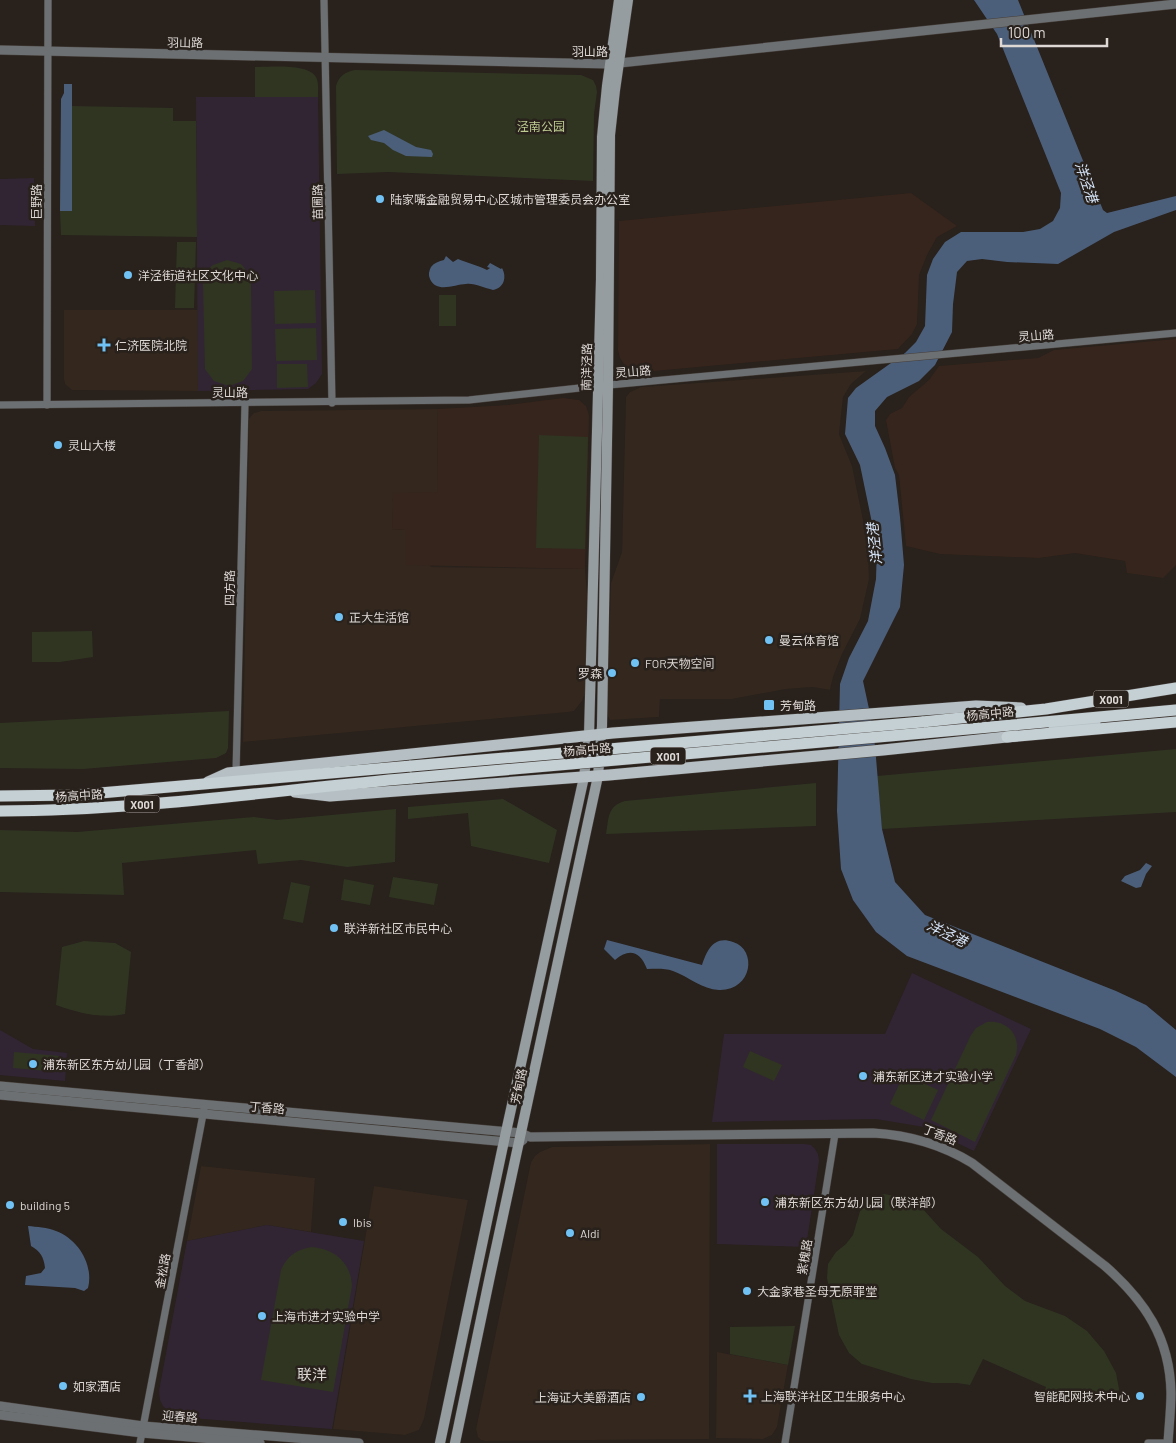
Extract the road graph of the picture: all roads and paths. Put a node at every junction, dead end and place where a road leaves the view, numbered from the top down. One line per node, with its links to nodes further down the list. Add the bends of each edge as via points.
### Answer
1 (324, 0): 8 (street, 苗圃路)
2 (619, 0): 9 (main road, 南洋泾路)
3 (628, 0): 9 (main road, 南洋泾路)
4 (48, 3): 7 (street, 巨野路)
5 (1176, 4): 9 (street, 羽山路)
6 (0, 50): 7 (street, 羽山路)
7 (48, 52): 8 (street, 羽山路); 15 (street, 巨野路)
8 (326, 58): 9 (street, 羽山路); 13 (street, 苗圃路)
9 (615, 63): 11 (main road, 南洋泾路, via 607,86 602,137)
10 (1176, 334): 11 (street, 灵山路)
11 (603, 385): 13 (street, 灵山路, via 469,400); 21 (main road, 南洋泾路); 22 (main road, 南洋泾路)
12 (245, 403): 13 (street, 灵山路); 15 (street, 灵山路); 24 (street, 四方路)
13 (332, 403)
14 (0, 405): 15 (street, 灵山路)
15 (47, 405)
16 (1176, 688): 17 (highway, 杨高中路 / X001)
17 (1046, 709): 20 (highway, 杨高中路 / X001); 21 (main road, 杨高中路 / X001, via 976,706)
18 (1175, 710): 20 (highway, 杨高中路 / X001); 23 (main road, 杨高中路 / X001)
19 (1176, 722): 23 (highway)
20 (923, 728): 27 (highway, 杨高中路 / X001, bridge); 28 (highway, 杨高中路 / X001, bridge)
21 (602, 734): 22 (main road, 杨高中路 / X001); 25 (main road, 芳甸路)
22 (589, 736): 24 (main road, 杨高中路 / X001); 26 (main road, 芳甸路)
23 (1007, 738): 25 (main road, 杨高中路 / X001)
24 (236, 773): 27 (main road, 杨高中路 / X001)
25 (598, 776): 26 (main road, 杨高中路); 37 (main road, 芳甸路)
26 (580, 777): 28 (main road, X001, via 330,796); 36 (main road, 芳甸路)
27 (203, 784): 29 (highway, 杨高中路 / X001, via 77,795)
28 (283, 791): 30 (highway, 杨高中路 / X001, via 104,807)
29 (0, 796)
30 (0, 811)
31 (0, 1086): 33 (street, 丁香路)
32 (0, 1095): 34 (street, 丁香路)
33 (205, 1104): 34 (street, 金松路); 36 (street, 丁香路)
34 (204, 1114): 36 (street, 丁香路); 40 (street, 金松路)
35 (835, 1134): 37 (street, 丁香路); 46 (street, 紫槐路); 48 (street, 丁香路, via 895,1134 954,1152 1122,1280 1150,1315 1166,1356 1171,1393)
36 (505, 1136): 37 (street, 丁香路); 44 (main road, 芳甸路)
37 (523, 1138): 45 (main road, 芳甸路)
38 (0, 1406): 40 (street, 迎春路)
39 (0, 1414): 40 (street, 迎春路)
40 (142, 1429): 41 (street, 金松路); 42 (street, 迎春路); 43 (street, 迎春路)
41 (140, 1443)
42 (260, 1443)
43 (359, 1443)
44 (440, 1443)
45 (455, 1443)
46 (785, 1443)
47 (1148, 1443): 48 (street)
48 (1168, 1443)

